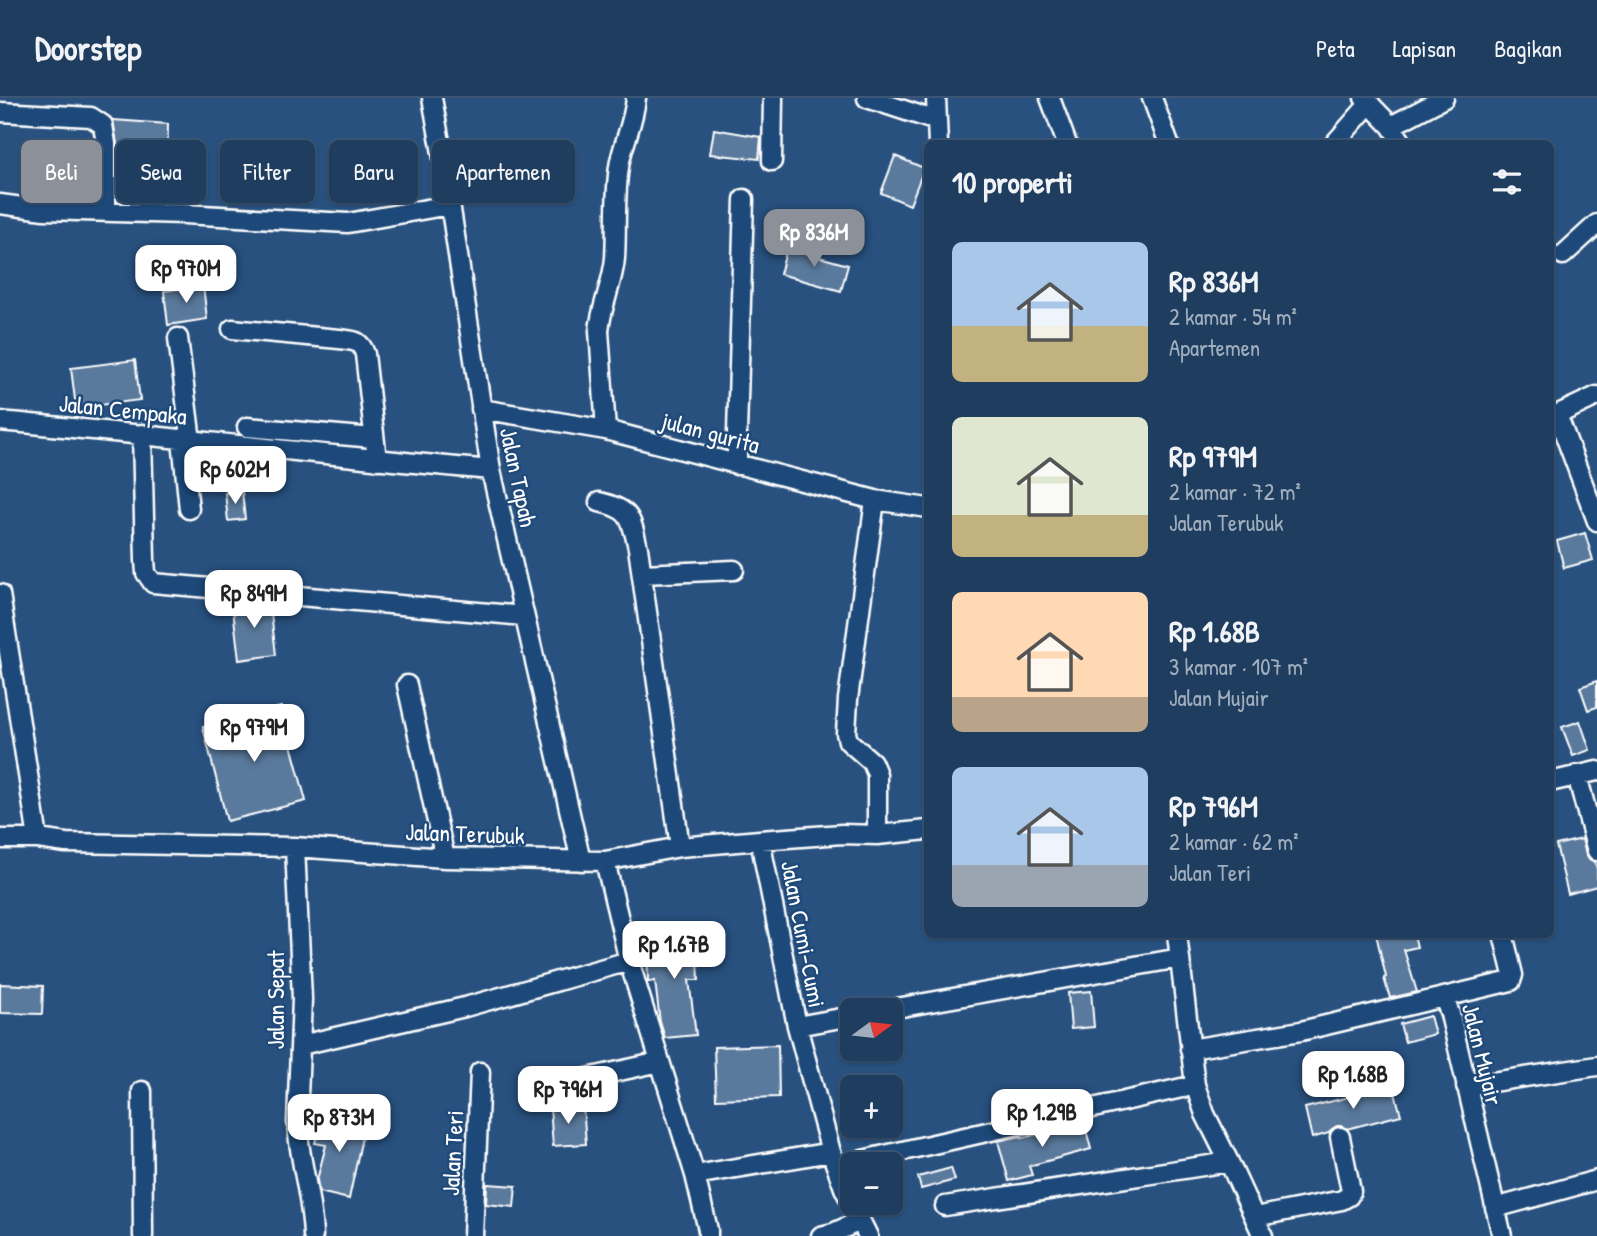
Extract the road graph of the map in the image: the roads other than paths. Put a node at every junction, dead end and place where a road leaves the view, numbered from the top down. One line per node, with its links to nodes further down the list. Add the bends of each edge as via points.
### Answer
1 (432, 98): 21 (street, Jalan Tapah)
2 (636, 98): 32 (street, via 617,181 615,261 599,323)
3 (773, 98): 18 (street)
4 (867, 98): 11 (street)
5 (936, 98): 11 (street)
6 (1050, 98): 14 (street)
7 (1152, 98): 15 (street)
8 (1444, 98): 12 (street)
9 (1367, 101): 12 (street); 16 (street)
10 (0, 112): 22 (street, via 91,117 103,125)
11 (937, 121): 13 (street)
12 (1391, 126): 17 (street)
13 (938, 140)
14 (1066, 140)
15 (1168, 140)
16 (1337, 140)
17 (1400, 140)
18 (772, 161)
19 (744, 199): 39 (street)
20 (0, 204): 22 (street)
21 (449, 205): 22 (street, via 348,223); 28 (street, Jalan Tapah)
22 (106, 212)
23 (1597, 224): 24 (street)
24 (1563, 255)
25 (232, 329): 35 (street, via 357,341 365,354)
26 (178, 338): 36 (street)
27 (1597, 396): 29 (street)
28 (481, 409): 32 (street, julan gurita); 40 (street, Jalan Tapah)
29 (1554, 416): 45 (street)
30 (0, 421): 34 (street, Jalan Cempaka)
31 (247, 427): 33 (street)
32 (606, 430): 39 (street, julan gurita)
33 (301, 433): 35 (street); 37 (street)
34 (142, 434): 36 (street, Jalan Cempaka); 49 (street, via 145,560 153,583)
35 (374, 438): 38 (street)
36 (186, 440): 37 (street, Jalan Cempaka); 44 (street)
37 (300, 452): 38 (street, Jalan Cempaka)
38 (377, 460): 40 (street, Jalan Cempaka)
39 (737, 465): 41 (street, julan gurita)
40 (491, 470): 49 (street, Jalan Tapah)
41 (876, 500): 43 (street, julan gurita); 55 (street, via 846,733 877,774)
42 (599, 502): 47 (street, via 627,514)
43 (924, 507)
44 (189, 509)
45 (1597, 521)
46 (734, 570): 47 (street)
47 (642, 574): 60 (street)
48 (0, 594): 57 (street)
49 (524, 616): 63 (street, Jalan Tapah)
50 (407, 685): 62 (street)
51 (1597, 771): 52 (street)
52 (1577, 775): 53 (street); 61 (street)
53 (1554, 781)
54 (924, 830): 55 (street, Jalan Terubuk)
55 (877, 835): 58 (street, Jalan Terubuk)
56 (0, 839): 57 (street, Jalan Terubuk)
57 (38, 839): 59 (street, Jalan Terubuk)
58 (760, 840): 60 (street, Jalan Terubuk); 72 (street, Jalan Cumi-Cumi)
59 (295, 847): 62 (street, Jalan Terubuk); 73 (street, Jalan Sepat)
60 (680, 847): 64 (street, Jalan Terubuk)
61 (1597, 851)
62 (445, 858): 63 (street, Jalan Terubuk)
63 (581, 861): 64 (street, Jalan Terubuk)
64 (605, 861): 68 (street)
65 (1178, 938): 67 (street)
66 (1504, 938): 69 (street, Jalan Mujair, via 1511,981)
67 (1180, 958): 70 (street); 74 (street)
68 (629, 961): 73 (street, via 465,1007); 75 (street)
69 (1444, 997): 74 (street, via 1301,1031); 80 (street, Jalan Mujair)
70 (903, 1007)
71 (840, 1018): 72 (street)
72 (797, 1026): 83 (street, Jalan Cumi-Cumi)
73 (301, 1045): 92 (street, Jalan Sepat, via 298,1141 313,1213)
74 (1190, 1049): 79 (street)
75 (660, 1062): 78 (street); 85 (street)
76 (1597, 1066): 80 (street)
77 (480, 1072): 93 (street, Jalan Teri)
78 (556, 1085)
79 (1195, 1085): 83 (street); 84 (street)
80 (1466, 1086): 88 (street, Jalan Mujair)
81 (142, 1091): 91 (street)
82 (1340, 1137): 89 (street, via 1349,1196)
83 (833, 1159): 85 (street); 90 (street, Jalan Cumi-Cumi)
84 (1229, 1162): 87 (street); 89 (street)
85 (695, 1175): 94 (street)
86 (1597, 1180): 88 (street)
87 (945, 1206)
88 (1495, 1208): 97 (street, Jalan Mujair)
89 (1255, 1217): 96 (street)
90 (864, 1229): 95 (street)
91 (143, 1236)
92 (313, 1236)
93 (473, 1236)
94 (708, 1236)
95 (821, 1236)
96 (1263, 1236)
97 (1502, 1236)

